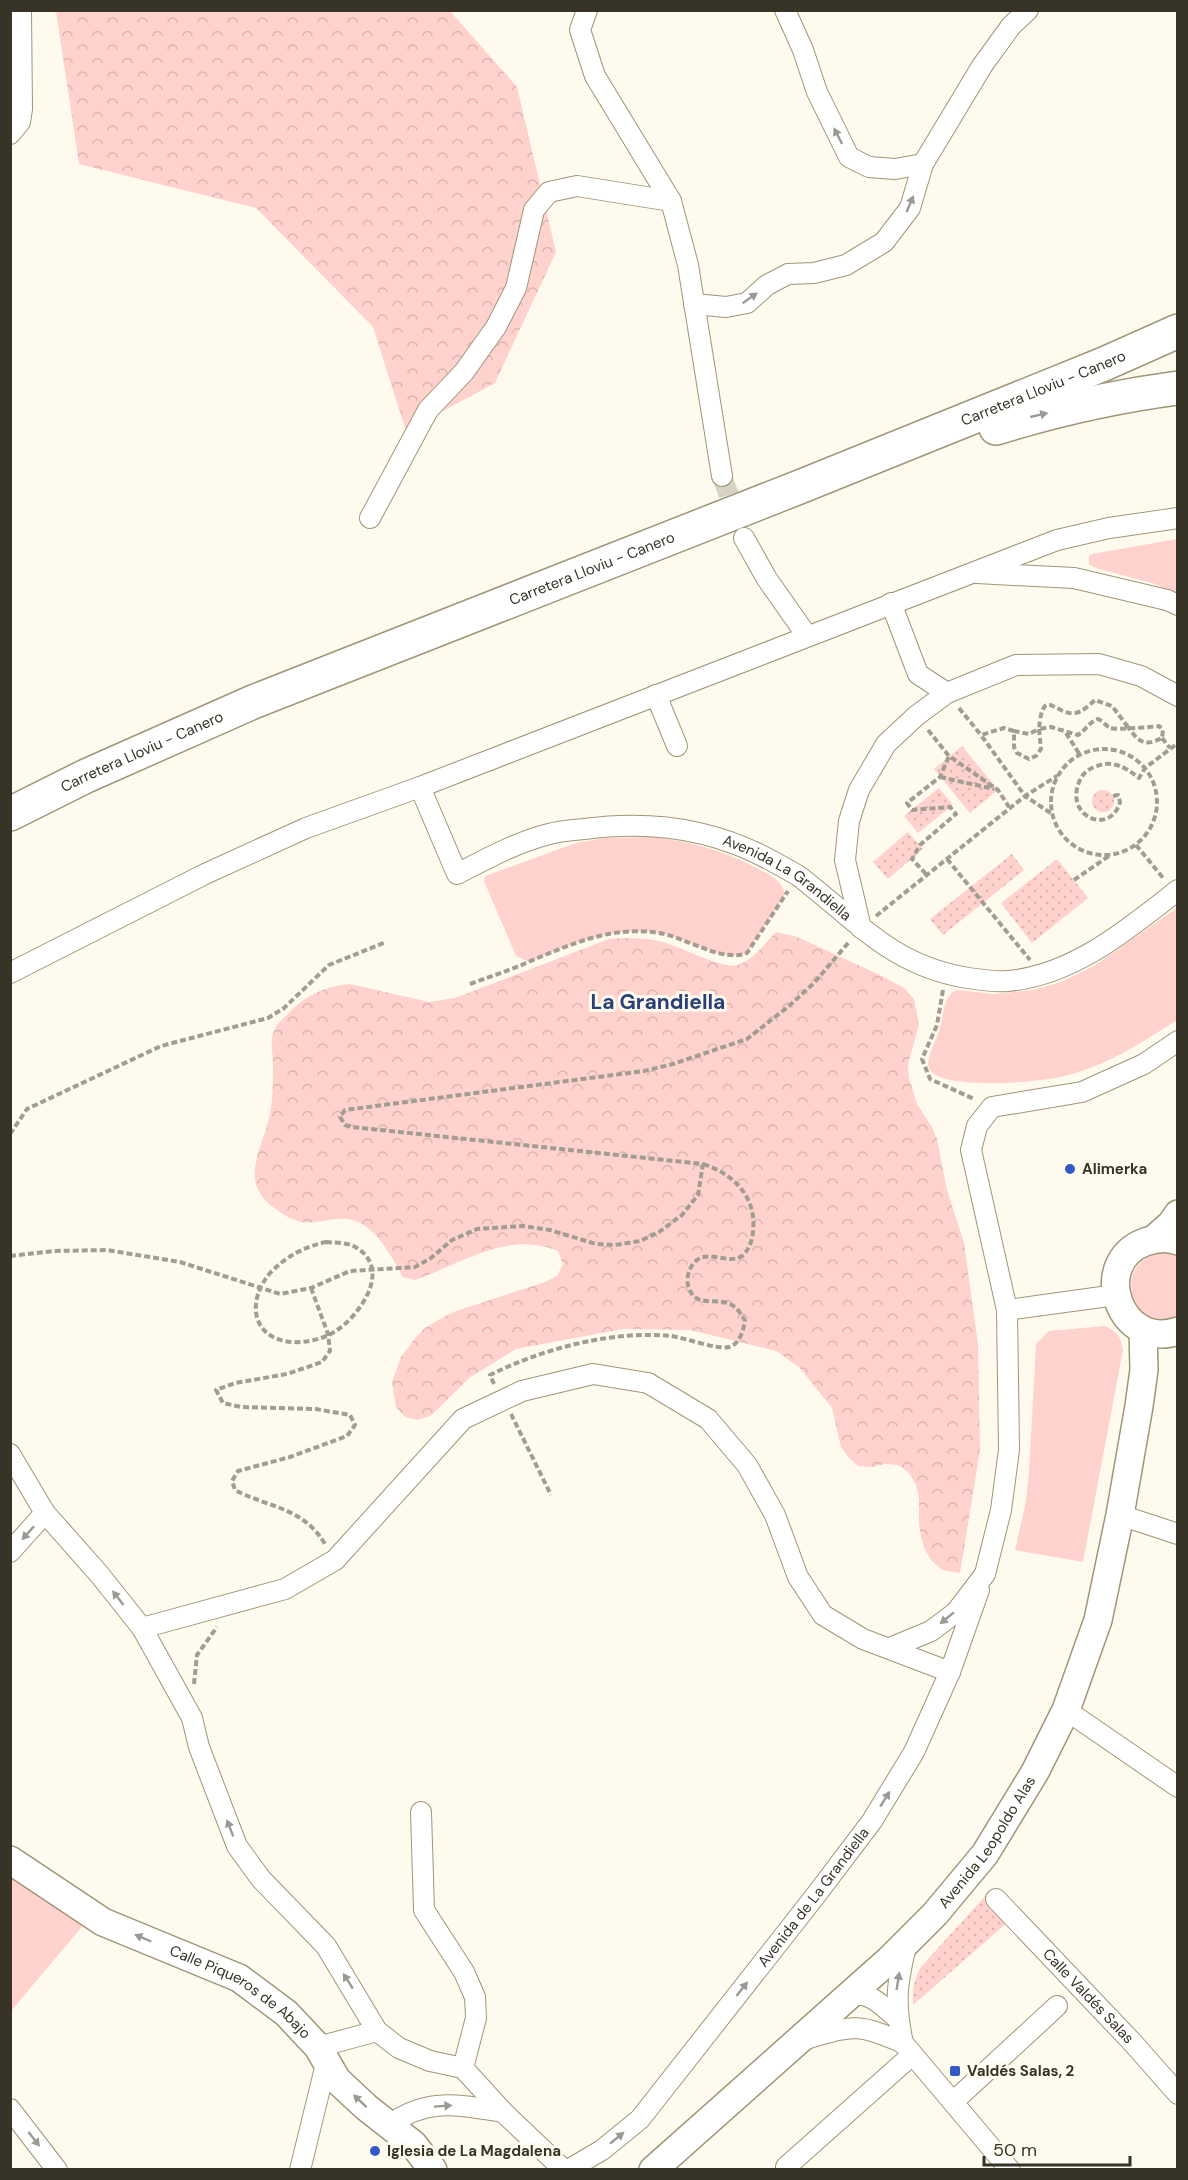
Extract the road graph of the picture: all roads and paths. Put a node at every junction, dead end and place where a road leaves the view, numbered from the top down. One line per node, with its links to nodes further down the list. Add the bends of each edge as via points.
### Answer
1 (21, 10): 5 (street, via 22,109 20,122)
2 (587, 10): 7 (street, via 580,30 595,76)
3 (785, 10): 6 (street, one-way to 3, via 869,168 849,157)
4 (1028, 10): 6 (street, via 982,66)
5 (10, 134)
6 (923, 164): 8 (street, one-way to 6, via 726,308 747,303 767,285 788,274 846,265 884,242 909,208)
7 (671, 201): 8 (street); 13 (street, via 577,186 549,192 534,210 516,288 496,327 464,372 428,410)
8 (694, 304): 11 (street)
9 (1178, 331): 12 (highway, Carretera Lloviu - Canero)
10 (1178, 388): 12 (highway, one-way to 10, via 1031,417)
11 (722, 476)
12 (802, 486): 43 (highway, Carretera Lloviu - Canero, via 253,702)
13 (369, 518)
14 (1178, 518): 16 (street, via 1057,540)
15 (744, 538): 19 (street, via 766,579)
16 (969, 573): 17 (street); 18 (street, via 1074,579)
17 (891, 603): 19 (street); 20 (street, via 918,674)
18 (1178, 605)
19 (807, 636): 21 (street)
20 (947, 693): 22 (street, via 1016,664 1099,664 1140,676); 23 (street); 28 (path)
21 (656, 695): 31 (street); 38 (street)
22 (1178, 696)
23 (916, 716): 34 (path); 52 (street, via 886,744 859,790 849,821 845,860)
24 (1128, 727): 25 (path, via 1112,706 1095,700 1072,713 1051,704 1045,706 1041,710); 27 (path, via 1109,728 1098,719 1078,735); 29 (path, via 1143,742); 29 (path, via 1141,730 1159,726 1164,730)
25 (1040, 729): 26 (path, via 1029,734); 26 (path, via 1041,749 1029,759 1017,753); 27 (path, via 1051,727)
26 (1014, 731): 28 (path, via 1004,728)
27 (1066, 732): 33 (path)
28 (981, 735): 40 (path)
29 (1162, 738): 32 (path)
30 (1178, 743): 32 (path)
31 (677, 747)
32 (1170, 748): 35 (path)
33 (1080, 755): 35 (path, via 1112,750 1136,759); 36 (path)
34 (949, 756): 37 (path); 39 (path)
35 (1145, 768): 41 (path, via 1139,778 1123,767 1102,764 1088,770 1078,782 1076,803 1085,815 1102,820 1111,816 1119,807 1118,795); 45 (path, via 1153,780 1157,809 1153,823)
36 (1058, 776): 40 (path); 44 (path)
37 (940, 777): 39 (path); 48 (path, via 907,803 912,810 950,807 956,814 920,845 912,859)
38 (420, 787): 49 (street, Avenida La Grandiella, via 458,874 549,834 645,825 688,828 749,848); 54 (street, via 306,828 215,869)
39 (998, 790): 42 (path)
40 (1025, 796): 42 (path); 44 (path)
41 (1113, 796)
42 (1010, 807): 47 (path)
43 (10, 814)
44 (1052, 814): 46 (path, via 1060,832 1073,845 1090,854)
45 (1136, 845): 46 (path); 51 (path)
46 (1109, 855): 50 (path)
47 (946, 859): 48 (path); 56 (path)
48 (926, 874): 52 (path)
49 (798, 876): 52 (street, Avenida La Grandiella); 57 (path, via 747,952 740,956 660,933 604,934)
50 (1074, 880)
51 (1176, 891): 56 (street, Avenida La Grandiella, via 1096,949 1071,964)
52 (861, 928): 55 (street, Avenida La Grandiella, via 899,955); 61 (path, via 814,983 747,1039 644,1071 345,1110 339,1117 352,1127)
53 (386, 942): 60 (path, via 330,965 268,1018 161,1046 27,1109)
54 (10, 973)
55 (946, 974): 56 (street, Avenida La Grandiella, via 1008,981); 59 (path, via 937,1025 922,1059 930,1078)
56 (1041, 974)
57 (470, 984)
58 (1178, 1041): 59 (street, via 1144,1064 1083,1092)
59 (992, 1107): 69 (street, Avenida de La Grandiella, via 977,1126 971,1150)
60 (10, 1134)
61 (703, 1164): 65 (path, via 698,1195 682,1215 640,1241 596,1244 523,1226 477,1229 452,1240 415,1267); 73 (path, via 733,1179 747,1197 754,1216 751,1243 744,1254 736,1259 697,1260 688,1273 693,1296 703,1302 728,1303 737,1308 745,1321 742,1335 731,1347 670,1336 593,1341 520,1360 490,1375)
62 (1178, 1214): 63 (main road)
63 (1166, 1240): 68 (main road, via 1140,1244 1128,1253 1118,1273)
64 (10, 1256): 67 (path, via 107,1250 180,1262)
65 (372, 1271): 66 (path, via 350,1271); 67 (path, via 358,1249 326,1242 287,1258 269,1274); 72 (path, via 372,1284 364,1302 350,1320)
66 (311, 1288): 67 (path, via 280,1294); 72 (path)
67 (261, 1289): 72 (path, via 255,1313 259,1327 269,1336 299,1342)
68 (1116, 1295): 69 (street); 70 (main road, via 1130,1321)
69 (1007, 1310): 83 (street, Avenida de La Grandiella, via 1009,1450 1001,1510)
70 (1143, 1330): 71 (main road, via 1158,1334); 75 (main road, Avenida Leopoldo Alas, via 1144,1370)
71 (1175, 1332): 75 (main road, Avenida Leopoldo Alas, via 1151,1369)
72 (328, 1335): 82 (path, via 330,1351 322,1362 216,1390 224,1402 241,1407 316,1409 350,1416 355,1425 347,1436 238,1471 232,1480 235,1490 276,1505 313,1525)
73 (495, 1385)
74 (522, 1390): 77 (path, via 526,1404 510,1411); 82 (street, via 463,1419); 86 (street, via 593,1374 648,1383 708,1419 747,1465 775,1515 798,1577 823,1615 863,1639)
75 (1139, 1406): 79 (main road, Avenida Leopoldo Alas)
76 (10, 1454): 78 (street)
77 (551, 1495)
78 (45, 1513): 81 (street, one-way to 81); 85 (street, one-way to 78)
79 (1120, 1515): 80 (street); 88 (main road, Avenida Leopoldo Alas, via 1098,1620)
80 (1178, 1534)
81 (10, 1552)
82 (335, 1560): 84 (street, via 285,1589)
83 (985, 1574): 86 (street, one-way to 86, via 956,1612 931,1631); 87 (street, Avenida de La Grandiella)
84 (235, 1602): 85 (street); 89 (path, via 197,1654)
85 (142, 1628): 89 (street)
86 (890, 1648): 87 (street)
87 (950, 1672): 112 (street, Avenida de La Grandiella, one-way to 87, via 602,2150 640,2119 816,1895 872,1821 914,1752)
88 (1066, 1710): 90 (street); 94 (main road, Avenida Leopoldo Alas, via 1035,1772 985,1854)
89 (192, 1718): 98 (street, one-way to 89, via 326,1946 261,1879 237,1846 199,1747)
90 (1178, 1787)
91 (421, 1812): 103 (street, via 424,1910 464,1972 475,1997 476,2018)
92 (10, 1860): 102 (main road, Calle Piqueros de Abajo, one-way to 92, via 286,2013 239,1978 103,1922)
93 (996, 1899): 104 (street, Calle Valdés Salas)
94 (907, 1942): 95 (main road, Avenida Leopoldo Alas); 97 (street, one-way to 94, via 896,1992)
95 (858, 1991): 97 (street); 99 (street); 100 (main road, Avenida Leopoldo Alas)
96 (1056, 2006): 105 (street)
97 (898, 2019): 101 (street)
98 (377, 2031): 102 (street); 103 (street, via 399,2048 430,2061)
99 (875, 2031): 100 (street, via 850,2027); 101 (street)
100 (799, 2041): 113 (main road, Avenida Leopoldo Alas)
101 (907, 2049): 105 (street); 114 (street, via 786,2167)
102 (322, 2055): 108 (main road, Calle Piqueros de Abajo, one-way to 102, via 338,2080); 110 (street)
103 (463, 2068): 107 (street)
104 (1178, 2094)
105 (953, 2102): 115 (street)
106 (10, 2109): 109 (street, one-way to 109)
107 (503, 2112): 108 (street, one-way to 107, via 405,2114 443,2104); 112 (street)
108 (389, 2125): 111 (main road, Calle Piqueros de Abajo, via 413,2144)
109 (57, 2169)
110 (300, 2169)
111 (433, 2169)
112 (566, 2169)
113 (653, 2169)
114 (789, 2169)
115 (1010, 2169)

